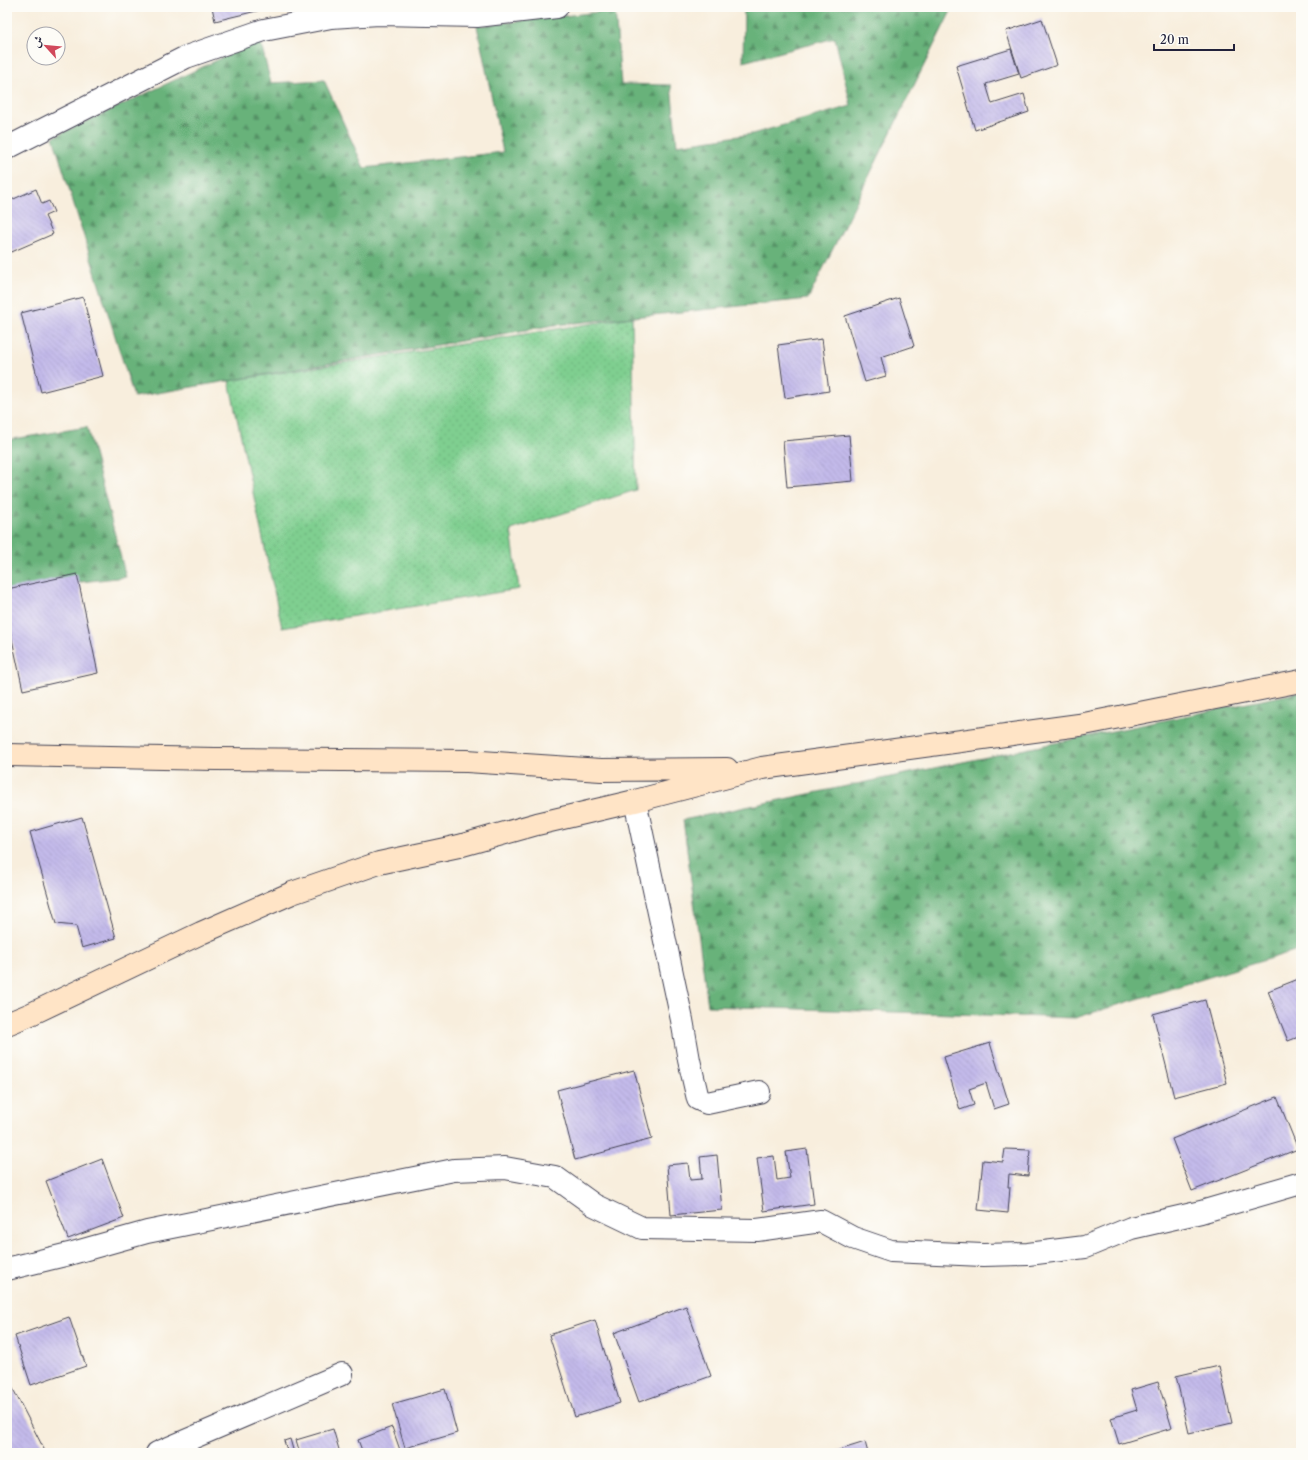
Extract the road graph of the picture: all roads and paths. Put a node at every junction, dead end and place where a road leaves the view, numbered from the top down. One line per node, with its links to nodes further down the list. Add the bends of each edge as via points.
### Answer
1 (557, 7): 2 (street, via 477,16 379,14 331,17 264,30 186,57)
2 (7, 148)
3 (1301, 680): 5 (street, via 1079,725)
4 (7, 755): 5 (street, via 467,761 602,770)
5 (762, 768): 6 (street)
6 (635, 801): 7 (street, via 459,846 379,863 292,893); 8 (street, via 698,1099 707,1103)
7 (7, 1024)
8 (759, 1092)
9 (1301, 1183): 10 (street, via 1201,1212 1131,1228 1085,1247 983,1256 891,1251 853,1238 821,1221 757,1230 642,1228 594,1205 555,1177 505,1168 454,1170 147,1232)
10 (7, 1269)
11 (342, 1374): 12 (street)
12 (157, 1453)

